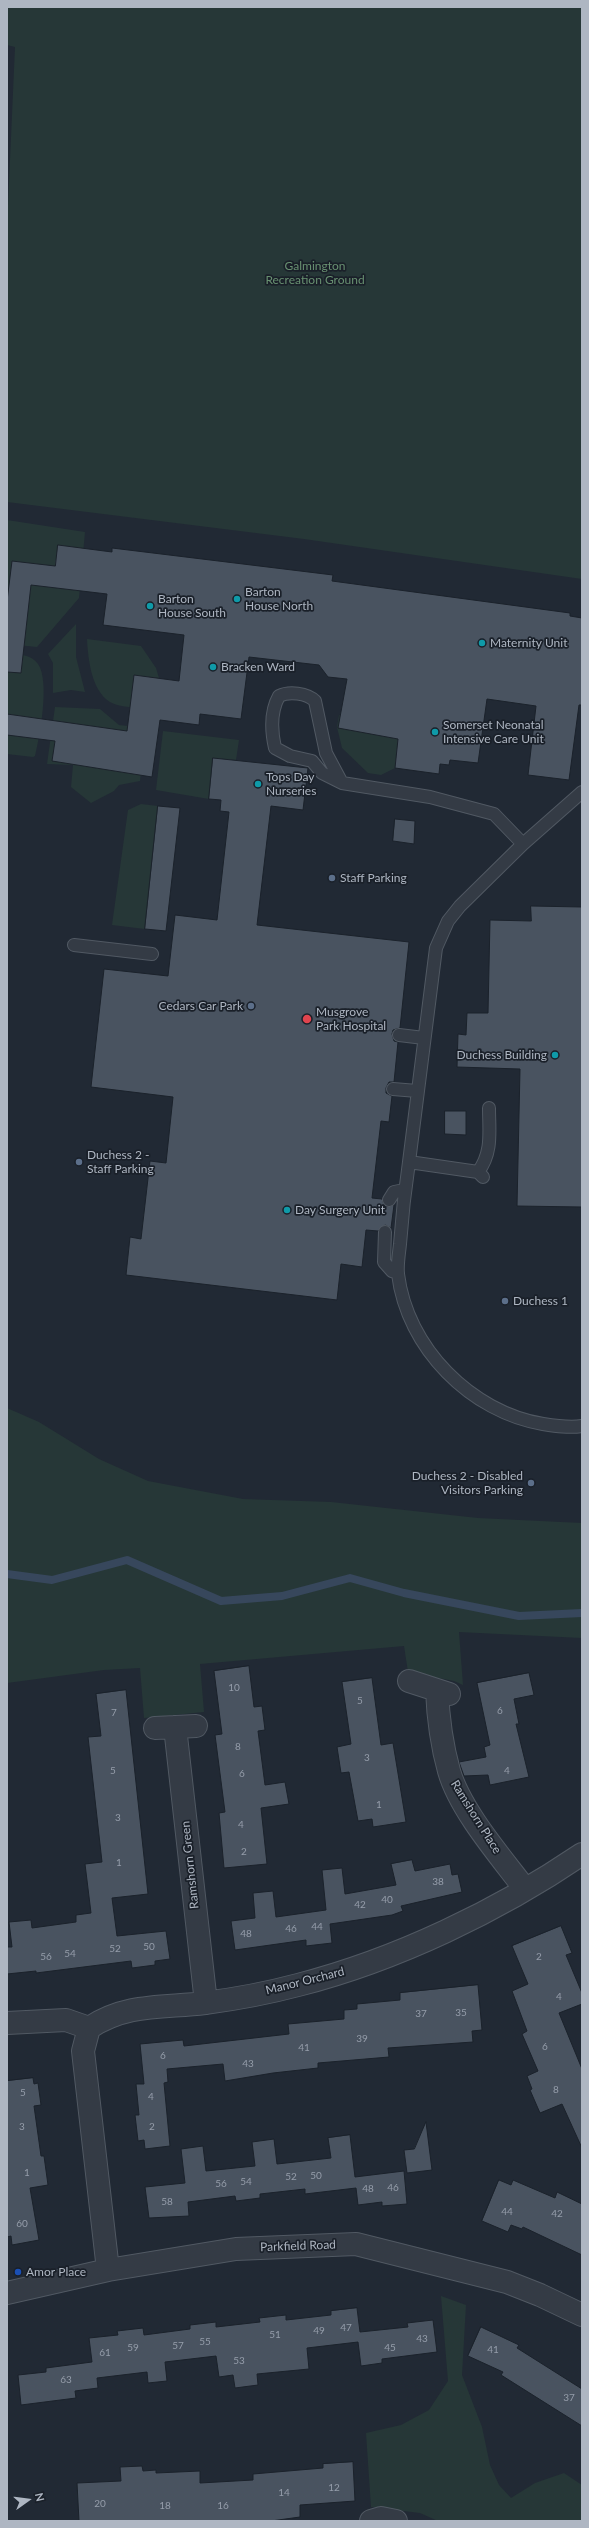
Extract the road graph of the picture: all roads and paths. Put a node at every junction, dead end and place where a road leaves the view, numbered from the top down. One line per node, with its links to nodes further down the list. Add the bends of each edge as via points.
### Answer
1 (342, 783): 1 (lane, via 322,773 312,761 290,756 275,748 271,735 273,712 279,696 292,693 311,697 315,701 326,753); 3 (lane, via 430,797 494,814)
2 (582, 792): 3 (lane)
3 (523, 844): 7 (lane, via 448,921 436,948)
4 (74, 945): 5 (lane)
5 (152, 954)
6 (399, 1035): 7 (lane)
7 (424, 1038): 9 (lane)
8 (393, 1089): 9 (lane)
9 (418, 1091): 11 (lane)
10 (489, 1108): 11 (lane, via 489,1148 480,1174)
11 (409, 1162): 12 (lane)
12 (404, 1190): 13 (lane, via 394,1192); 15 (lane)
13 (389, 1200)
14 (385, 1232): 15 (lane, via 384,1262 392,1271)
15 (398, 1273): 16 (lane, via 404,1302 412,1320 445,1372 466,1391 523,1420 552,1425)
16 (582, 1426)
17 (409, 1681): 20 (street, Ramshorn Place, via 443,1692 449,1772 462,1800 489,1842)
18 (175, 1727): 21 (street, Ramshorn Green)
19 (579, 1864): 20 (street, Manor Orchard)
20 (525, 1889): 21 (street, Manor Orchard, via 420,1944 363,1966 296,1986)
21 (206, 2003): 23 (street, Manor Orchard, via 128,2009 106,2017)
22 (7, 2023): 23 (street, via 66,2020)
23 (90, 2028): 24 (street, via 83,2051)
24 (108, 2270): 25 (street, Parkfield Road); 26 (street, Parkfield Road, via 236,2248 356,2244 507,2282)
25 (7, 2293)
26 (582, 2315)
27 (371, 2521): 28 (street, via 381,2518)
28 (396, 2521)

